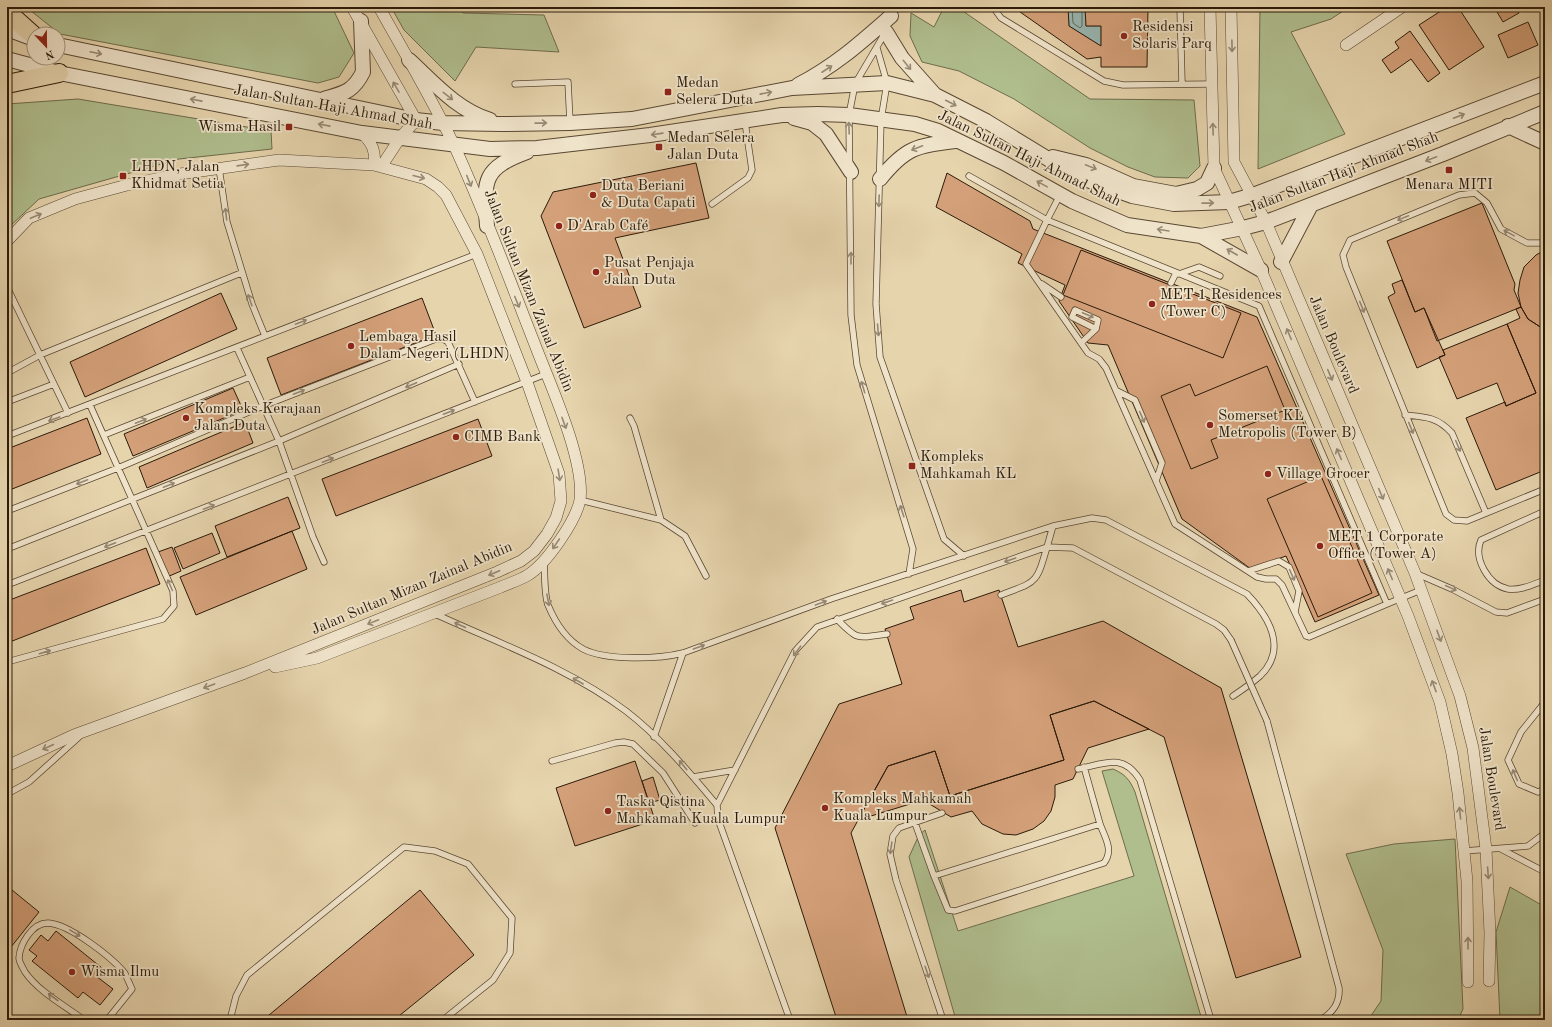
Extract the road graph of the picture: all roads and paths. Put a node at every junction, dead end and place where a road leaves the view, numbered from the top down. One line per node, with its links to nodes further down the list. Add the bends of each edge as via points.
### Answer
1 (352, 7): 10 (street)
2 (379, 7): 19 (street, Jalan Sultan Mizan Zainal Abidin)
3 (993, 7): 26 (lane, via 1001,18 1104,81 1123,85)
4 (1180, 7): 26 (lane)
5 (1210, 7): 27 (street)
6 (1232, 7): 55 (street, Jalan Boulevard, one-way to 55, via 1234,162)
7 (1402, 7): 15 (street)
8 (7, 8): 12 (main road)
9 (893, 13): 13 (lane); 28 (street, one-way to 9, via 826,71)
10 (361, 21): 30 (street, via 363,72 347,92); 34 (street, one-way to 10)
11 (7, 29): 14 (street)
12 (26, 29)
13 (886, 32): 17 (lane); 29 (street, one-way to 29, via 902,58)
14 (26, 36)
15 (1346, 45)
16 (66, 47): 30 (street, Jalan Sultan Haji Ahmad Shah, one-way to 30)
17 (876, 48): 22 (lane); 25 (lane)
18 (7, 59): 20 (street, Jalan Sultan Haji Ahmad Shah)
19 (409, 60): 38 (street, Jalan Sultan Mizan Zainal Abidin); 39 (street, one-way to 39, via 470,113)
20 (59, 73): 23 (main road); 41 (street, Jalan Sultan Haji Ahmad Shah, one-way to 20)
21 (1545, 82): 55 (street, Jalan Sultan Haji Ahmad Shah, one-way to 21)
22 (887, 83): 25 (street, Jalan Sultan Haji Ahmad Shah); 29 (street, Jalan Sultan Haji Ahmad Shah); 35 (lane)
23 (7, 84)
24 (515, 84): 37 (lane, via 568,82)
25 (855, 84): 28 (street, Jalan Sultan Haji Ahmad Shah); 33 (lane)
26 (1182, 84): 27 (lane)
27 (1211, 84): 50 (street, one-way to 27)
28 (792, 88): 37 (street, Jalan Sultan Haji Ahmad Shah, one-way to 28, via 632,119)
29 (935, 96): 47 (street, Jalan Sultan Haji Ahmad Shah, one-way to 47, via 986,121)
30 (322, 100): 34 (street, Jalan Sultan Haji Ahmad Shah)
31 (1545, 112): 40 (street, Jalan Sultan Haji Ahmad Shah)
32 (782, 115): 33 (street, Jalan Sultan Haji Ahmad Shah); 36 (street, Jalan Sultan Haji Ahmad Shah); 51 (street, via 812,123 826,134)
33 (849, 115): 35 (street, Jalan Sultan Haji Ahmad Shah); 51 (lane, one-way to 33)
34 (416, 120): 38 (street, Jalan Sultan Haji Ahmad Shah); 42 (street)
35 (880, 120): 43 (street, Jalan Sultan Haji Ahmad Shah, via 915,124 938,131); 53 (lane)
36 (745, 122): 46 (street, Jalan Sultan Haji Ahmad Shah, one-way to 46); 57 (lane, via 752,170 748,178)
37 (570, 123): 39 (street, Jalan Sultan Haji Ahmad Shah, one-way to 37)
38 (443, 124): 39 (street, Jalan Sultan Haji Ahmad Shah); 45 (street, Jalan Sultan Mizan Zainal Abidin)
39 (502, 124)
40 (1508, 126): 44 (street); 58 (street, Jalan Sultan Haji Ahmad Shah, one-way to 58)
41 (362, 133): 42 (street, Jalan Sultan Haji Ahmad Shah); 48 (street, via 374,148)
42 (400, 138): 45 (street, Jalan Sultan Haji Ahmad Shah); 48 (street)
43 (956, 141): 53 (street, one-way to 53, via 925,145 907,152 894,161); 54 (street, Jalan Sultan Haji Ahmad Shah, one-way to 43, via 1004,163)
44 (1545, 143)
45 (454, 145): 46 (street, Jalan Sultan Haji Ahmad Shah, via 490,149); 61 (street, Jalan Sultan Mizan Zainal Abidin, one-way to 61)
46 (537, 148): 61 (street, via 505,161 487,179)
47 (1040, 154): 50 (street, one-way to 50, via 1086,165 1133,186 1176,194 1197,189 1207,183); 56 (street, Jalan Sultan Haji Ahmad Shah, one-way to 56, via 1076,176 1132,196 1174,204)
48 (377, 166): 49 (street, Jalan Sultan Mizan Zainal Abidin, one-way to 48, via 279,160); 66 (street, Jalan Sultan Mizan Zainal Abidin, one-way to 66, via 426,178 438,187 446,195)
49 (220, 168): 64 (street, Jalan Sultan Mizan Zainal Abidin, one-way to 49, via 29,218 75,199 127,185); 69 (lane, one-way to 49, via 227,222)
50 (1214, 168): 56 (street)
51 (851, 172): 118 (lane, one-way to 51, via 913,549 857,365 851,315)
52 (969, 176): 59 (lane)
53 (880, 179): 112 (lane, one-way to 112, via 876,304 880,357 944,538)
54 (1060, 194): 59 (lane); 63 (street, Jalan Sultan Haji Ahmad Shah, one-way to 54, via 1127,224)
55 (1253, 195): 56 (street, Jalan Sultan Haji Ahmad Shah); 60 (street, Jalan Boulevard)
56 (1229, 202): 62 (street)
57 (712, 204)
58 (1311, 205): 60 (street, Jalan Sultan Haji Ahmad Shah); 67 (street)
59 (1047, 220): 70 (lane); 72 (lane, via 1026,264)
60 (1266, 222): 62 (street, Jalan Sultan Haji Ahmad Shah); 67 (street, Jalan Boulevard)
61 (487, 226): 83 (street, Jalan Sultan Mizan Zainal Abidin, one-way to 83)
62 (1243, 228): 63 (street, Jalan Sultan Haji Ahmad Shah); 68 (street)
63 (1201, 236): 68 (street, one-way to 63)
64 (7, 241)
65 (1545, 243): 93 (lane, one-way to 93, via 1527,243 1501,229 1487,203 1475,193 1459,195 1350,240 1343,255 1346,267)
66 (477, 254): 77 (lane, one-way to 66); 85 (street, Jalan Sultan Mizan Zainal Abidin)
67 (1282, 262): 117 (street, Jalan Boulevard, one-way to 117)
68 (1262, 270): 124 (street, one-way to 68)
69 (241, 273): 77 (lane, one-way to 69); 80 (lane)
70 (1177, 273): 71 (lane, via 1199,267); 73 (lane); 126 (lane, via 1259,306)
71 (1220, 276)
72 (1038, 281): 75 (lane); 78 (lane)
73 (1171, 283)
74 (7, 288): 80 (lane)
75 (1061, 297)
76 (1096, 329): 76 (lane, one-way to 76, via 1072,317 1075,310 1098,320); 78 (lane)
77 (265, 336): 79 (lane)
78 (1081, 343): 87 (lane, via 1088,353 1099,359 1106,368)
79 (237, 348): 84 (lane); 90 (lane)
80 (40, 355): 82 (lane); 86 (lane)
81 (459, 364): 89 (lane); 91 (lane, one-way to 81, via 436,339 448,342); 97 (lane, one-way to 97)
82 (7, 373)
83 (546, 374): 85 (lane); 103 (street, Jalan Sultan Mizan Zainal Abidin, one-way to 103, via 579,469)
84 (250, 376): 91 (lane); 96 (lane, one-way to 84)
85 (527, 382): 89 (lane); 133 (street, Jalan Sultan Mizan Zainal Abidin, one-way to 133, via 559,474 561,501 556,518 534,551 497,572)
86 (54, 384): 88 (lane); 92 (lane)
87 (1116, 391): 100 (lane); 100 (lane, one-way to 100, via 1135,400 1162,463)
88 (7, 402)
89 (475, 402): 99 (lane, one-way to 89)
90 (90, 405): 92 (lane); 96 (lane)
91 (263, 406): 97 (lane); 98 (lane)
92 (68, 414): 95 (lane, one-way to 95)
93 (1405, 414): 106 (lane, one-way to 106, via 1430,418 1443,424 1452,433); 106 (lane, one-way to 106, via 1446,514 1454,520 1467,521)
94 (630, 418): 107 (lane)
95 (7, 436)
96 (104, 436): 98 (lane)
97 (279, 442): 99 (lane); 102 (lane, one-way to 97)
98 (118, 468): 102 (lane); 104 (lane, one-way to 104)
99 (292, 474): 109 (lane, one-way to 99); 114 (lane)
100 (1156, 481): 116 (lane, via 1175,524)
101 (1545, 489): 106 (lane)
102 (132, 499): 109 (lane); 111 (lane)
103 (580, 500): 107 (lane); 115 (street, Jalan Sultan Mizan Zainal Abidin, one-way to 115, via 574,518)
104 (7, 511)
105 (1545, 511): 120 (lane, via 1481,540 1478,546 1479,560 1487,574 1498,585 1509,589 1526,587)
106 (1486, 513)
107 (661, 520): 119 (lane, via 685,536)
108 (1054, 526): 110 (lane); 112 (lane); 134 (lane, via 1092,518 1106,520 1247,594 1257,604 1267,621 1274,637 1274,652 1269,665 1260,676)
109 (147, 531): 121 (lane, one-way to 121); 132 (lane, one-way to 109, via 163,619 174,606 173,591)
110 (1047, 547): 123 (lane, via 1038,576 1030,584); 129 (lane, one-way to 129); 166 (lane, bridge, via 1073,548 1216,624 1231,640 1267,721 1339,988 1334,1008)
111 (7, 549)
112 (964, 556): 118 (lane)
113 (1234, 556): 116 (lane)
114 (324, 562)
115 (544, 562): 128 (street, Jalan Sultan Mizan Zainal Abidin, via 528,575 501,588); 131 (lane, one-way to 131, via 547,604 565,635 584,650 633,658 665,657)
116 (1246, 570): 127 (lane, via 1257,577 1276,579 1282,585); 127 (lane, one-way to 127, via 1279,561 1289,567 1299,591)
117 (1415, 573): 122 (street, Jalan Boulevard); 125 (lane, one-way to 125, via 1496,612 1507,613)
118 (909, 574): 131 (lane, one-way to 118, via 831,599)
119 (706, 576)
120 (1545, 580)
121 (7, 585)
122 (1421, 590): 124 (lane); 150 (street, Jalan Boulevard, one-way to 150, via 1460,696 1473,748)
123 (1001, 595)
124 (1401, 598): 126 (lane); 152 (street, one-way to 124, via 1452,754 1440,702)
125 (1545, 598)
126 (1387, 604): 127 (lane, via 1309,637 1304,633)
127 (1295, 612)
128 (432, 613): 133 (street, Jalan Sultan Mizan Zainal Abidin, via 317,658); 137 (lane, one-way to 128, via 626,712 556,668)
129 (837, 619): 130 (lane, via 853,635 863,637); 140 (lane, one-way to 140, via 817,627 795,652)
130 (887, 634)
131 (683, 653): 137 (lane)
132 (7, 662)
133 (245, 673): 136 (street, Jalan Sultan Mizan Zainal Abidin, one-way to 136)
134 (1233, 696)
135 (1545, 702): 142 (lane, one-way to 135, via 1538,792 1519,784 1508,760 1522,732)
136 (87, 730): 139 (street, Jalan Sultan Mizan Zainal Abidin, one-way to 139); 143 (lane, via 29,782)
137 (654, 736): 141 (lane, one-way to 137)
138 (552, 761): 146 (lane, via 615,743 633,744 664,773)
139 (7, 766)
140 (735, 770): 141 (lane); 144 (lane)
141 (692, 777): 144 (lane)
142 (1545, 789)
143 (7, 794)
144 (717, 805): 163 (lane, via 718,819)
145 (942, 813): 147 (lane)
146 (695, 823)
147 (915, 823): 154 (lane); 164 (lane, one-way to 164, via 899,828 893,836 890,854 896,880)
148 (1100, 824): 154 (lane); 154 (lane, via 1109,847 1109,857 1104,863 956,911 948,910); 165 (lane, via 1081,768 1116,761 1131,768 1140,780)
149 (1545, 833): 151 (lane, via 1528,846)
150 (1486, 849): 151 (lane); 152 (lane); 155 (street, Jalan Boulevard, one-way to 155, via 1490,933)
151 (1501, 849): 153 (lane)
152 (1464, 851): 156 (street, one-way to 152)
153 (1545, 872)
154 (934, 876)
155 (1489, 981)
156 (1468, 982)
157 (7, 1015): 158 (lane)
158 (14, 1020)
159 (84, 1020): 160 (lane, one-way to 160, via 38,986 25,971 19,959 22,943 35,928 48,923 71,931 104,953 124,973 132,989)
160 (107, 1020)
161 (230, 1020): 162 (lane, via 236,996 247,975 404,847 435,851 468,864 512,918 510,954 492,980)
162 (442, 1020)
163 (790, 1020)
164 (943, 1020)
165 (1211, 1020)
166 (1320, 1020)

